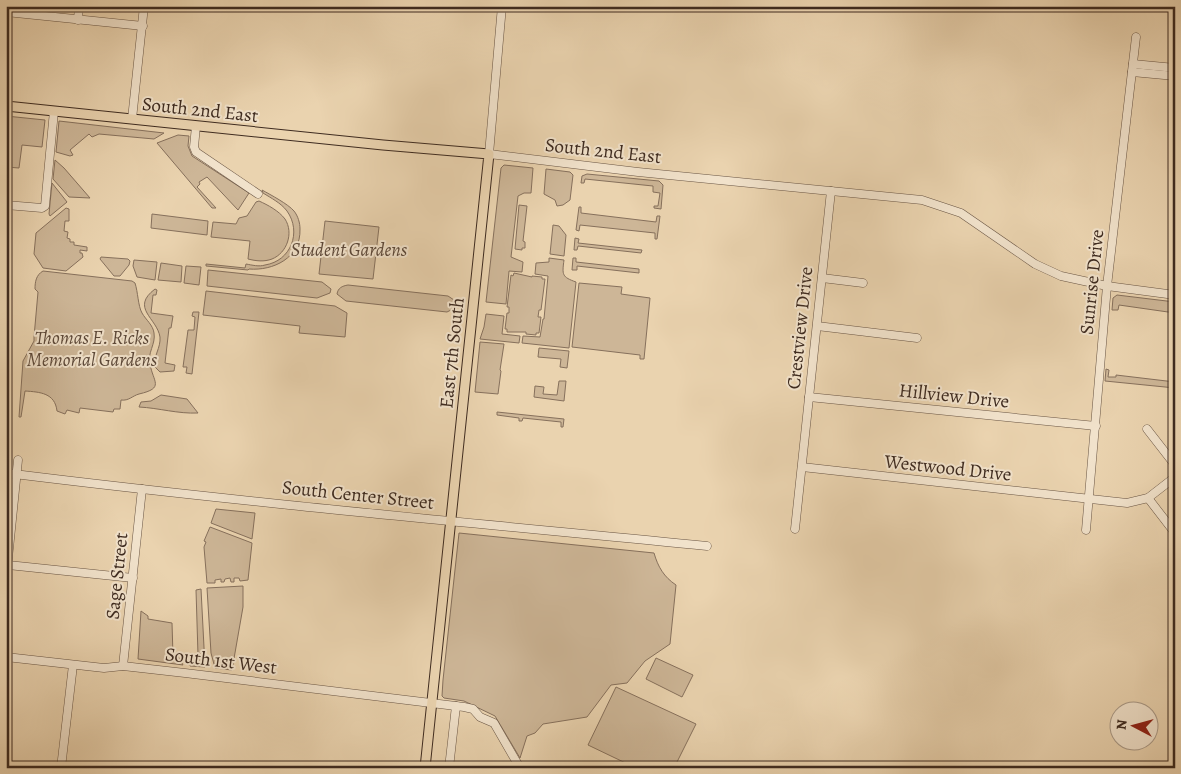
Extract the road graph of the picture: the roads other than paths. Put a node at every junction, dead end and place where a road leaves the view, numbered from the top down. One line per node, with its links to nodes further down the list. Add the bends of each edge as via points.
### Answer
1 (79, 6): 5 (street)
2 (144, 6): 6 (street)
3 (502, 6): 15 (street, East 7th South)
4 (6, 12): 5 (street)
5 (78, 20): 6 (street)
6 (143, 26): 13 (street)
7 (1136, 37): 8 (street, Sunrise Drive)
8 (1132, 68): 9 (street); 10 (street); 21 (street, Sunrise Drive)
9 (1175, 68)
10 (1175, 76)
11 (6, 106): 12 (main road, South 2nd East)
12 (54, 111): 13 (main road, South 2nd East); 18 (street, via 45,206)
13 (132, 119): 14 (main road, South 2nd East)
14 (196, 126): 15 (main road, South 2nd East); 17 (street, via 196,152)
15 (489, 154): 16 (street, South 2nd East); 37 (main road, East 7th South)
16 (831, 191): 19 (street, Crestview Drive); 21 (street, South 2nd East, via 922,200 940,205 961,213 1048,271)
17 (258, 194)
18 (6, 205)
19 (822, 278): 20 (street); 23 (street, Crestview Drive)
20 (863, 283)
21 (1107, 286): 22 (street, South 2nd East); 26 (street, Sunrise Drive)
22 (1175, 295)
23 (817, 326): 24 (street); 25 (street, Crestview Drive)
24 (917, 338)
25 (809, 397): 26 (street, Hillview Drive); 30 (street, Crestview Drive)
26 (1096, 426): 36 (street, Sunrise Drive)
27 (1147, 429): 29 (street)
28 (18, 460): 32 (street)
29 (1175, 465)
30 (802, 467): 36 (street, Westwood Drive); 38 (street, Crestview Drive)
31 (6, 473): 32 (street, South Center Street)
32 (17, 474): 34 (street, South Center Street); 42 (street)
33 (1175, 477): 35 (street)
34 (142, 489): 37 (street, South Center Street); 44 (street, Sage Street)
35 (1148, 498): 36 (street, Westwood Drive, via 1127,503); 40 (street)
36 (1090, 500): 39 (street, Sunrise Drive)
37 (450, 521): 41 (street, South Center Street); 48 (main road, East 7th South)
38 (795, 529)
39 (1086, 530)
40 (1175, 532)
41 (707, 546)
42 (8, 565): 43 (street); 44 (street)
43 (6, 578)
44 (133, 578): 47 (street, Sage Street)
45 (6, 656): 46 (street, South 1st West)
46 (73, 665): 47 (street, South 1st West); 50 (street)
47 (123, 666): 48 (street, South 1st West)
48 (432, 702): 49 (street, South 1st West); 51 (main road, East 7th South)
49 (456, 706): 52 (street); 53 (street, South 1st West, via 473,709 480,717 494,723)
50 (61, 768)
51 (425, 768)
52 (449, 768)
53 (520, 768)

